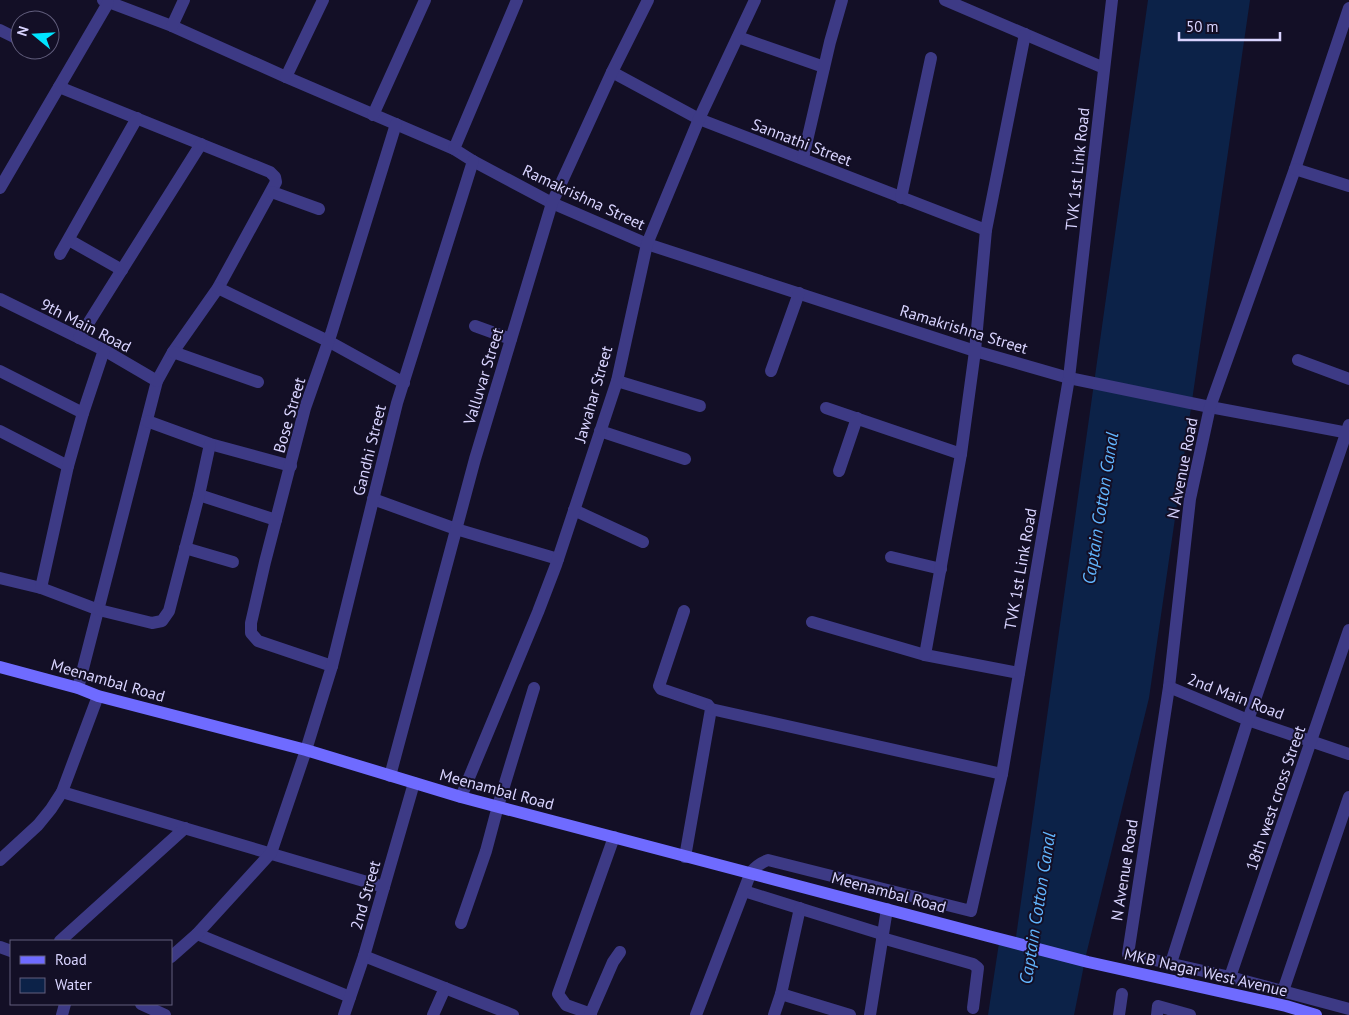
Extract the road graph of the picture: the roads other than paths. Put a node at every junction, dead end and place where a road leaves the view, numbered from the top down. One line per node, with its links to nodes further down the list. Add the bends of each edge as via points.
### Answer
1 (184, 0): 12 (street)
2 (323, 0): 19 (street)
3 (425, 0): 21 (street)
4 (517, 0): 26 (street)
5 (648, 0): 18 (street, Valluvar Street)
6 (755, 0): 14 (street, Jawahar Street)
7 (842, 0): 16 (street)
8 (945, 0): 13 (street)
9 (1112, 0): 17 (street, TVK 1st Link Road)
10 (106, 1): 12 (street, Ramakrishna Street); 20 (street)
11 (1349, 8): 29 (street, N Avenue Road)
12 (172, 26): 19 (street, Ramakrishna Street)
13 (1025, 34): 17 (street); 36 (street)
14 (738, 37): 16 (street); 23 (street, Jawahar Street)
15 (931, 58): 33 (street)
16 (824, 67): 27 (street)
17 (1104, 68): 54 (street, TVK 1st Link Road)
18 (612, 72): 23 (street, Sannathi Street); 34 (street, Valluvar Street)
19 (286, 77): 21 (street, Ramakrishna Street)
20 (59, 87): 22 (street); 31 (street)
21 (373, 115): 24 (street, Ramakrishna Street)
22 (137, 118): 25 (street); 37 (street)
23 (699, 119): 27 (street, Sannathi Street); 38 (street, Jawahar Street)
24 (396, 124): 26 (street, Ramakrishna Street); 47 (street, Bose Street)
25 (201, 144): 32 (street, via 270,172 276,182); 40 (street)
26 (454, 149): 28 (street, Ramakrishna Street)
27 (803, 158): 33 (street, Sannathi Street)
28 (473, 161): 34 (street, Ramakrishna Street); 59 (street, Gandhi Street)
29 (1295, 169): 30 (street); 61 (street, N Avenue Road)
30 (1349, 186)
31 (0, 188)
32 (272, 192): 35 (street); 41 (street)
33 (901, 198): 36 (street, Sannathi Street)
34 (552, 202): 38 (street, Ramakrishna Street); 46 (street, Valluvar Street)
35 (319, 209)
36 (986, 230): 49 (street)
37 (69, 240): 39 (street); 40 (street)
38 (647, 244): 42 (street, Ramakrishna Street); 57 (street, Jawahar Street)
39 (60, 254)
40 (122, 270): 45 (street)
41 (218, 288): 47 (street); 50 (street)
42 (799, 293): 49 (street, Ramakrishna Street); 53 (street)
43 (0, 299): 45 (street, 9th Main Road)
44 (475, 326): 46 (street)
45 (79, 338): 48 (street, 9th Main Road)
46 (511, 339): 79 (street, Valluvar Street)
47 (328, 341): 59 (street); 73 (street, Bose Street, via 305,408)
48 (104, 350): 56 (street, 9th Main Road); 63 (street)
49 (975, 351): 54 (street, Ramakrishna Street); 70 (street)
50 (173, 352): 56 (street); 58 (street)
51 (1298, 360): 55 (street)
52 (0, 371): 63 (street)
53 (771, 371)
54 (1070, 378): 61 (street, Ramakrishna Street); 95 (street, TVK 1st Link Road)
55 (1349, 380)
56 (157, 381): 65 (street)
57 (617, 381): 60 (street); 68 (street, Jawahar Street)
58 (258, 382)
59 (404, 383): 76 (street, Gandhi Street)
60 (700, 406)
61 (1210, 407): 66 (street, Ramakrishna Street); 96 (street, N Avenue Road, via 1190,499)
62 (826, 408): 64 (street)
63 (82, 413): 72 (street)
64 (857, 418): 70 (street); 74 (street)
65 (146, 421): 69 (street); 88 (street)
66 (1348, 430): 101 (street)
67 (0, 431): 72 (street)
68 (600, 431): 71 (street); 77 (street, Jawahar Street)
69 (210, 444): 73 (street); 75 (street)
70 (961, 454): 85 (street)
71 (685, 459)
72 (68, 466): 87 (street)
73 (291, 466): 78 (street, Bose Street)
74 (839, 471)
75 (199, 495): 78 (street); 81 (street)
76 (373, 499): 79 (street); 93 (street, Gandhi Street)
77 (574, 510): 80 (street); 83 (street, Jawahar Street)
78 (276, 520): 93 (street, Bose Street, via 251,633 258,640)
79 (456, 529): 83 (street); 106 (street, Valluvar Street)
80 (643, 542)
81 (186, 548): 84 (street); 88 (street, via 169,612 162,621 152,623)
82 (891, 557): 85 (street)
83 (558, 559): 109 (street, Jawahar Street)
84 (233, 562)
85 (940, 569): 92 (street)
86 (0, 578): 87 (street)
87 (41, 588): 88 (street)
88 (99, 610): 97 (street)
89 (684, 611): 100 (street, via 659,686)
90 (812, 622): 92 (street)
91 (1349, 630): 102 (street, 18th west cross Street)
92 (925, 655): 95 (street)
93 (332, 666): 103 (street, Gandhi Street)
94 (0, 667): 97 (main road, Meenambal Road)
95 (1019, 674): 105 (street, TVK 1st Link Road)
96 (1169, 687): 101 (street, 2nd Main Road); 130 (street, N Avenue Road, via 1128,954)
97 (78, 688): 99 (main road, Meenambal Road)
98 (534, 688): 111 (street)
99 (98, 696): 103 (main road, Meenambal Road); 108 (street)
100 (711, 709): 105 (street); 115 (street)
101 (1248, 720): 102 (street, 2nd Main Road); 130 (street)
102 (1312, 742): 104 (street, 2nd Main Road); 131 (street, 18th west cross Street)
103 (306, 750): 106 (main road, Meenambal Road); 114 (street, Gandhi Street)
104 (1349, 754)
105 (1002, 774): 117 (street, TVK 1st Link Road, via 971,911 768,860)
106 (390, 776): 107 (main road, Meenambal Road)
107 (414, 783): 109 (main road, Meenambal Road); 118 (street, 2nd Street)
108 (62, 792): 112 (street); 116 (street, via 38,825)
109 (461, 797): 111 (main road, Meenambal Road)
110 (1349, 797): 133 (street)
111 (498, 806): 113 (main road, Meenambal Road); 122 (street)
112 (185, 828): 114 (street); 125 (street)
113 (614, 837): 115 (main road, Meenambal Road); 141 (street, via 558,994 566,1005)
114 (271, 852): 118 (street); 123 (street)
115 (685, 857): 117 (main road, Meenambal Road)
116 (0, 860)
117 (751, 872): 119 (street); 121 (main road, Meenambal Road)
118 (384, 887): 128 (street, 2nd Street)
119 (744, 891): 120 (street); 145 (street)
120 (800, 908): 124 (street); 134 (street)
121 (887, 909): 124 (street); 129 (main road, Meenambal Road)
122 (461, 923)
123 (196, 934): 127 (street); 136 (street)
124 (882, 936): 138 (street, via 973,964 978,968); 148 (street)
125 (61, 940)
126 (620, 952): 141 (street, via 612,962)
127 (172, 956)
128 (364, 956): 132 (street); 136 (street, 2nd Street)
129 (1088, 962): 152 (main road, MKB Nagar West Avenue)
130 (1170, 963): 131 (street)
131 (1230, 977): 133 (street)
132 (445, 988): 143 (street); 144 (street)
133 (1283, 991): 139 (street)
134 (781, 994): 146 (street); 147 (street)
135 (1122, 994): 149 (street)
136 (350, 997): 142 (street, 2nd Street)
137 (143, 1005): 140 (street)
138 (973, 1008)
139 (1349, 1009)
140 (159, 1014)
141 (590, 1014)
142 (344, 1015)
143 (433, 1015)
144 (513, 1015)
145 (696, 1015)
146 (774, 1015)
147 (850, 1015)
148 (870, 1015)
149 (1119, 1015)
150 (1157, 1015): 151 (street, via 1158,1006)
151 (1190, 1015)
152 (1316, 1015)

